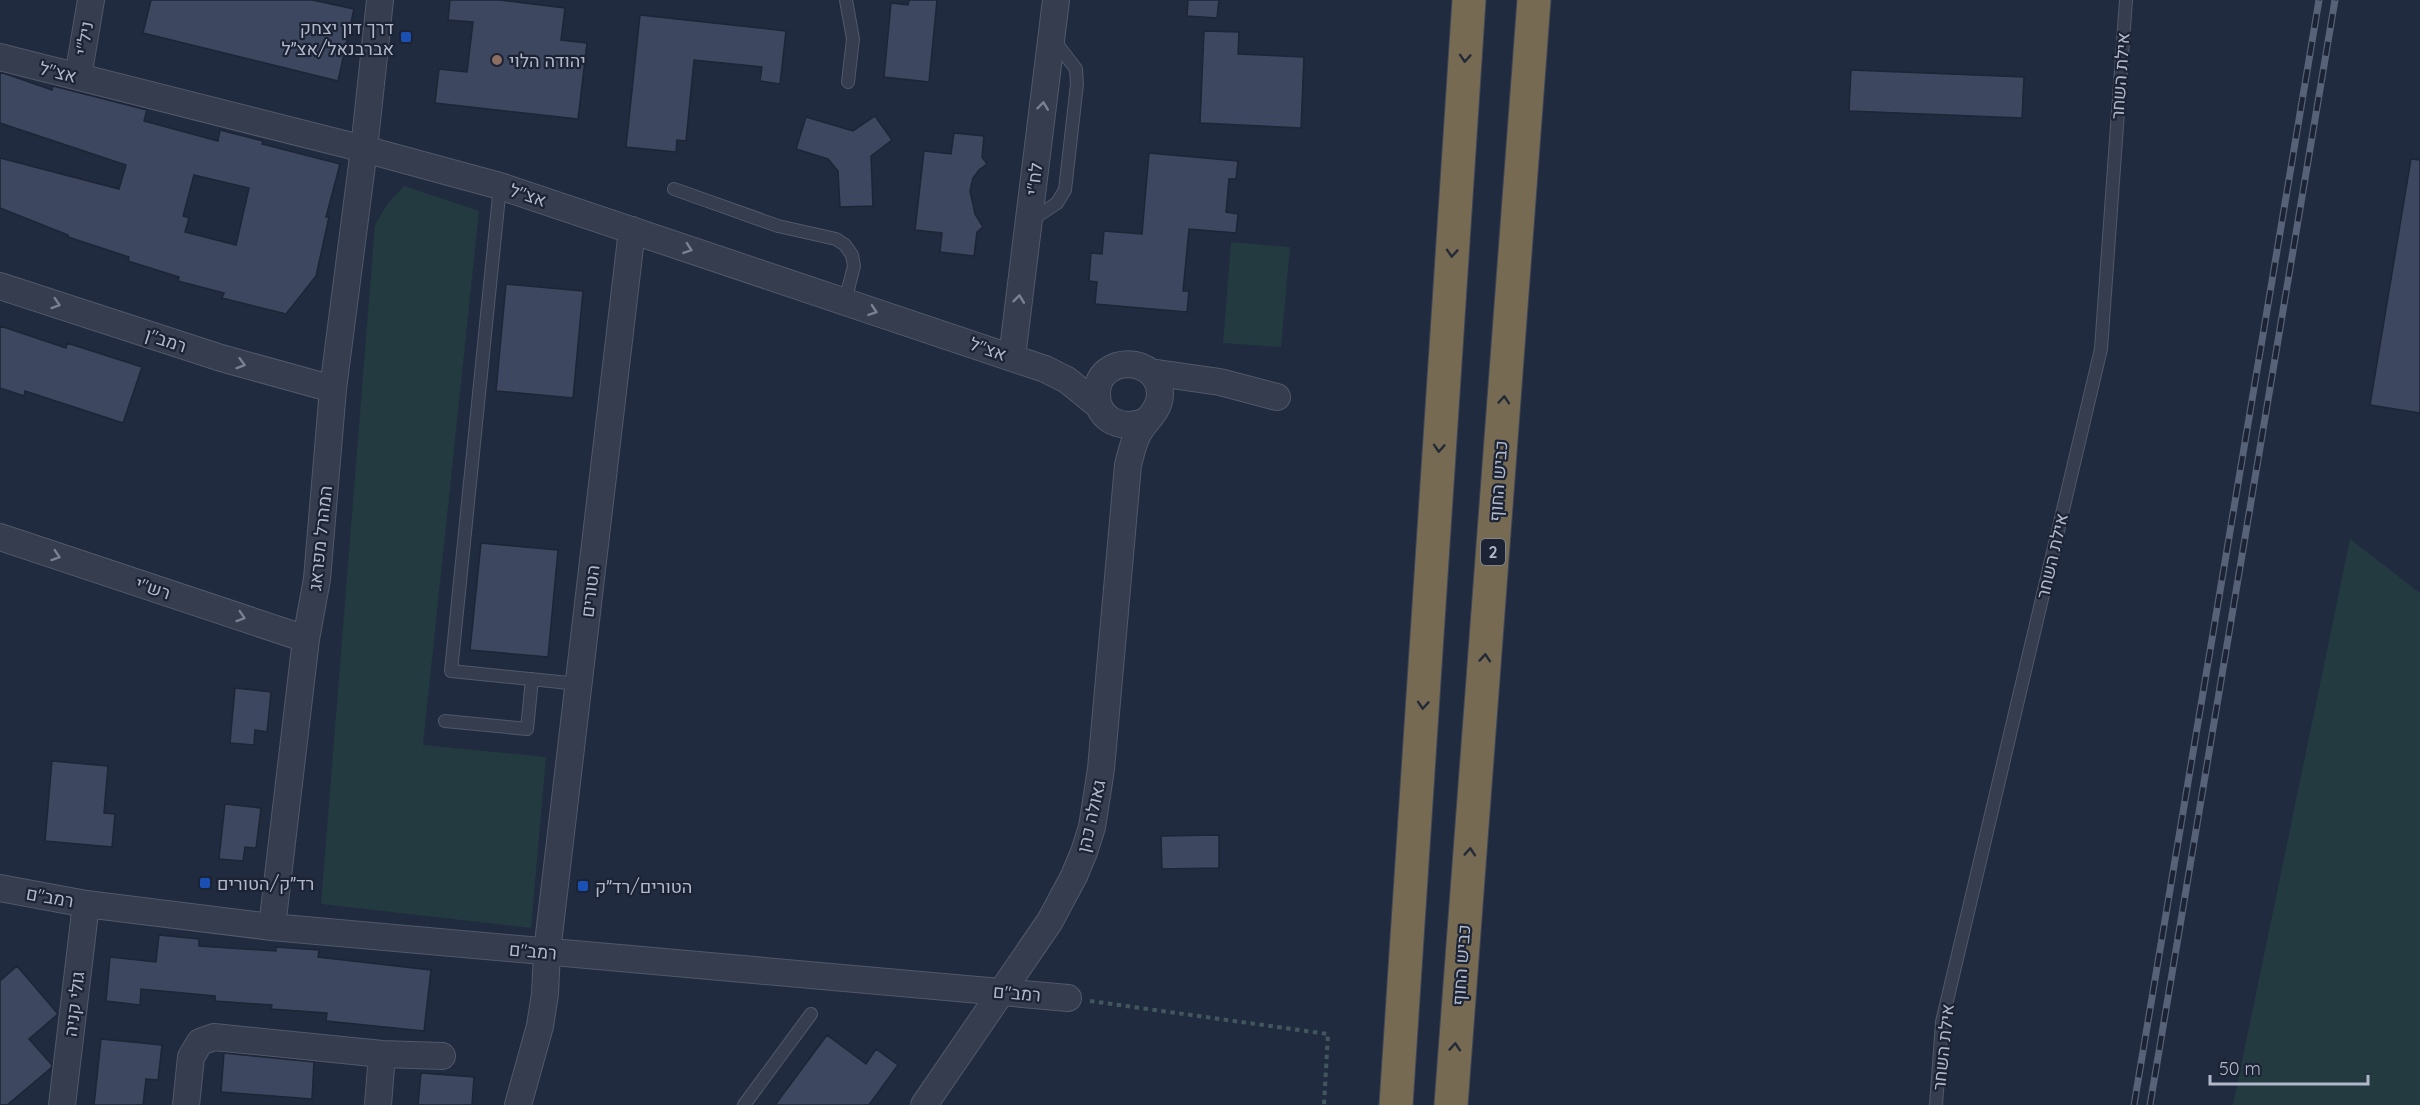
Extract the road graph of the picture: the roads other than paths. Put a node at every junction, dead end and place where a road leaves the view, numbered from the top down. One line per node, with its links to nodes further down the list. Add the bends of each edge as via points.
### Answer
1 (91, 0): 9 (street, ניל"י)
2 (380, 0): 11 (street, המהרל מפראג)
3 (846, 0): 10 (lane, via 853,39)
4 (1056, 0): 17 (street, לח"י, one-way to 4)
5 (1469, 0): 47 (highway, one-way to 47)
6 (1534, 0): 48 (highway, כביש החוף / 2, one-way to 6)
7 (2126, 0): 49 (lane, אילת השחר, via 2101,349 1942,1022)
8 (0, 57): 9 (street, אצ"ל)
9 (78, 77): 11 (street, אצ"ל)
10 (848, 82)
11 (364, 149): 12 (street, אצ"ל); 22 (street, המהרל מפראג)
12 (500, 186): 14 (street, אצ"ל); 29 (lane, via 451,671)
13 (674, 189): 16 (lane, via 778,226 836,239 852,255 853,276)
14 (632, 230): 16 (street, אצ"ל, one-way to 16); 30 (street, הטורים)
15 (0, 286): 22 (street, רמב"ן, one-way to 22, via 221,358)
16 (845, 301): 17 (street, אצ"ל, one-way to 17)
17 (1012, 357): 19 (street, אצ"ל)
18 (1117, 365): 19 (street, אצ"ל); 20 (street, via 1137,364); 24 (street, via 1107,371 1097,389)
19 (1045, 369): 24 (street, אצ"ל, via 1067,380)
20 (1150, 372): 21 (street); 25 (street, via 1158,385)
21 (1199, 379): 23 (street); 25 (street, via 1176,389)
22 (333, 389): 28 (street, המהרל מפראג, via 317,579)
23 (1277, 397)
24 (1103, 412): 25 (street, via 1116,424 1126,426 1136,425); 26 (street, גאולה כהן, via 1119,445)
25 (1152, 413): 26 (street, גאולה כהן, via 1137,434)
26 (1127, 483): 36 (street, גאולה כהן, via 1101,769 1092,827 1063,898)
27 (0, 537): 28 (street, רש"י, one-way to 28)
28 (306, 639): 34 (street, המהרל מפראג)
29 (532, 679): 30 (lane); 31 (lane, via 527,729)
30 (579, 684): 35 (street, הטורים)
31 (446, 721)
32 (0, 888): 33 (street, רמב"ם)
33 (86, 904): 34 (street, רמב"ם); 41 (street, גולי קניה)
34 (272, 927): 35 (street, רמב"ם)
35 (547, 952): 36 (street, רמב"ם); 44 (street, הטורים, via 540,1026)
36 (1003, 992): 37 (street, רמב"ם); 46 (street, גאולה כהן)
37 (1068, 998)
38 (811, 1014): 45 (lane)
39 (382, 1054): 40 (street); 42 (street, via 214,1037 200,1042 191,1057); 43 (street)
40 (442, 1056)
41 (62, 1105)
42 (186, 1105)
43 (378, 1105)
44 (518, 1105)
45 (744, 1105)
46 (924, 1105)
47 (1396, 1105)
48 (1451, 1105)
49 (1936, 1105)

